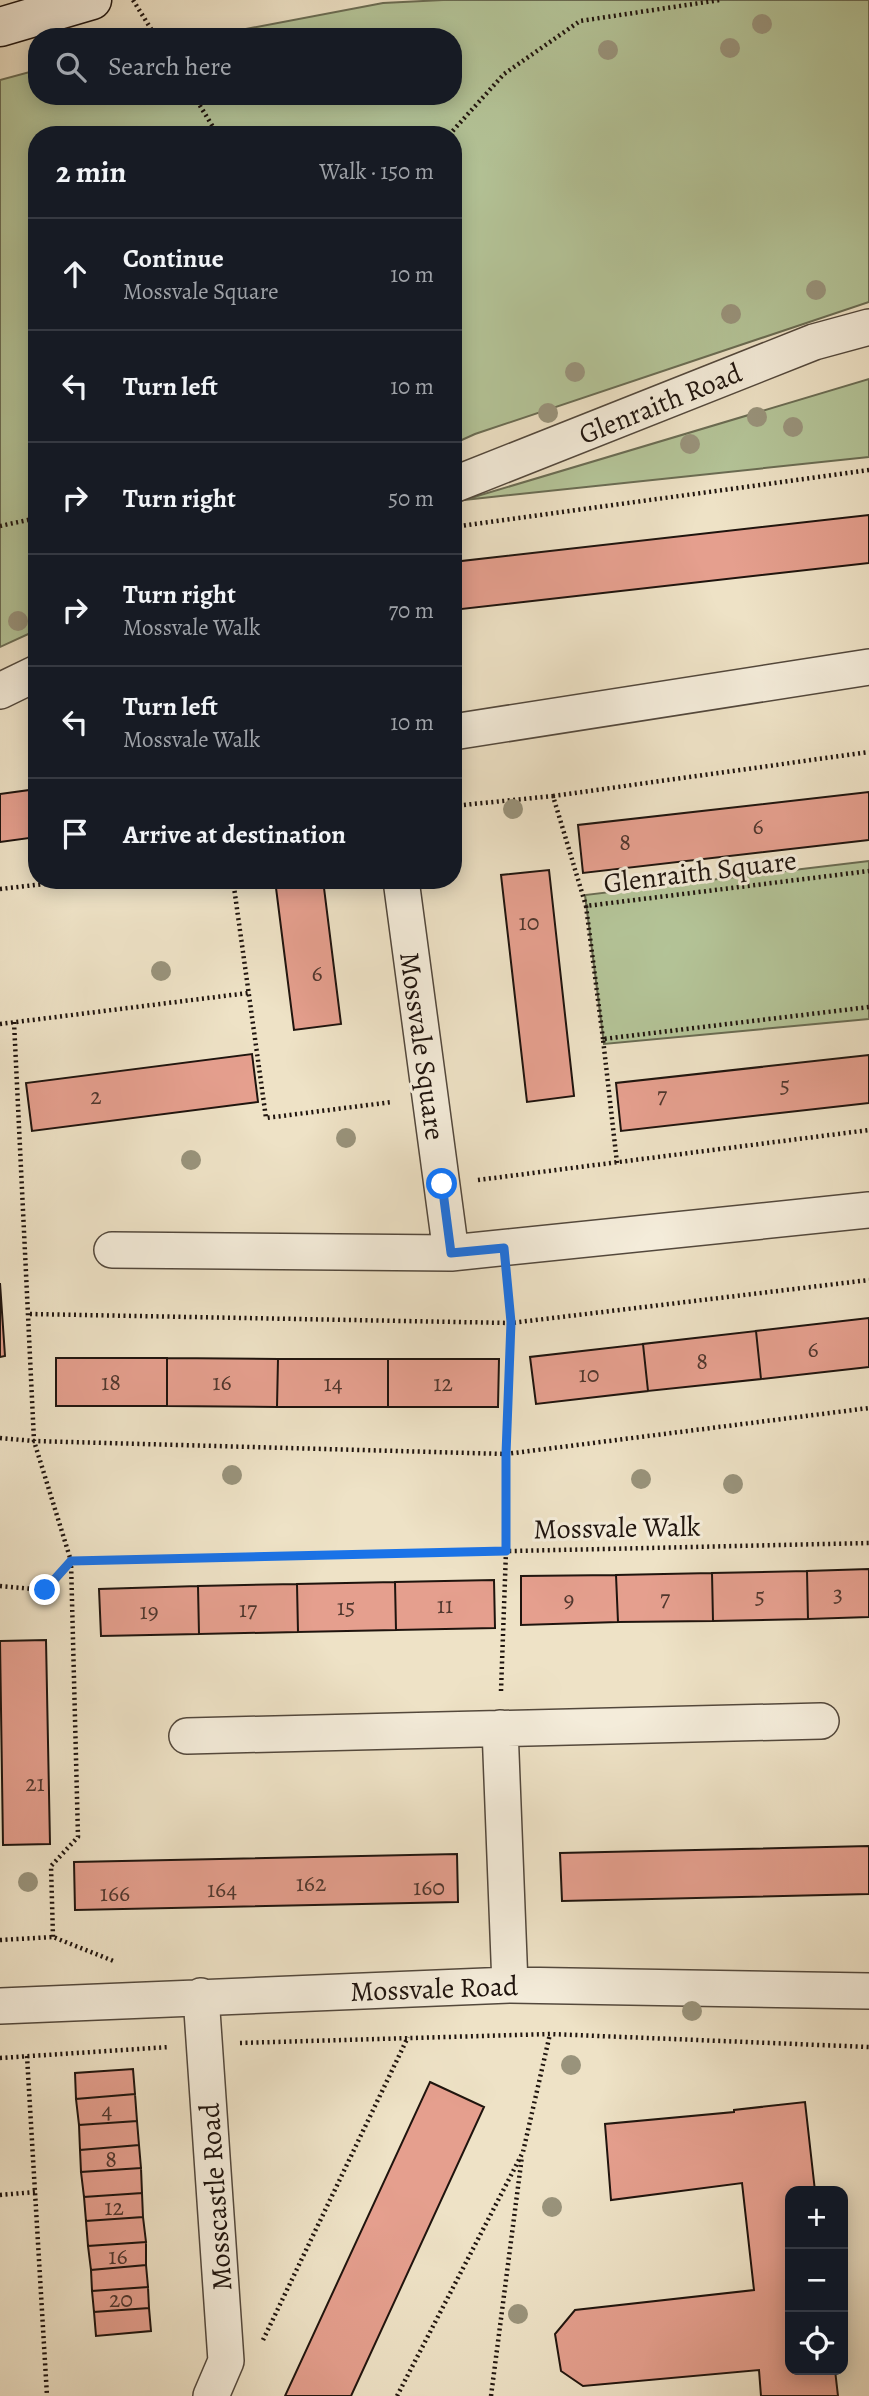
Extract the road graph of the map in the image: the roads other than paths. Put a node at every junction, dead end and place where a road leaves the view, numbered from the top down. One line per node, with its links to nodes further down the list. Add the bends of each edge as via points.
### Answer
1 (92, 0): 2 (street)
2 (0, 27)
3 (869, 327): 4 (street, Glenraith Road, via 814,342)
4 (462, 481)
5 (869, 667): 8 (street)
6 (28, 677): 7 (street)
7 (0, 691)
8 (462, 731)
9 (402, 889): 12 (street, Mossvale Square)
10 (869, 1210): 12 (street)
11 (112, 1250): 12 (street)
12 (451, 1253)
13 (821, 1721): 14 (street)
14 (500, 1728): 15 (street); 16 (street)
15 (187, 1736)
16 (510, 1985): 17 (street, Mossvale Road); 18 (street, Mossvale Road)
17 (869, 1991)
18 (201, 1996): 19 (street, Mossvale Road); 20 (street, Mosscastle Road, via 226,2361)
19 (0, 2006)
20 (211, 2396)

